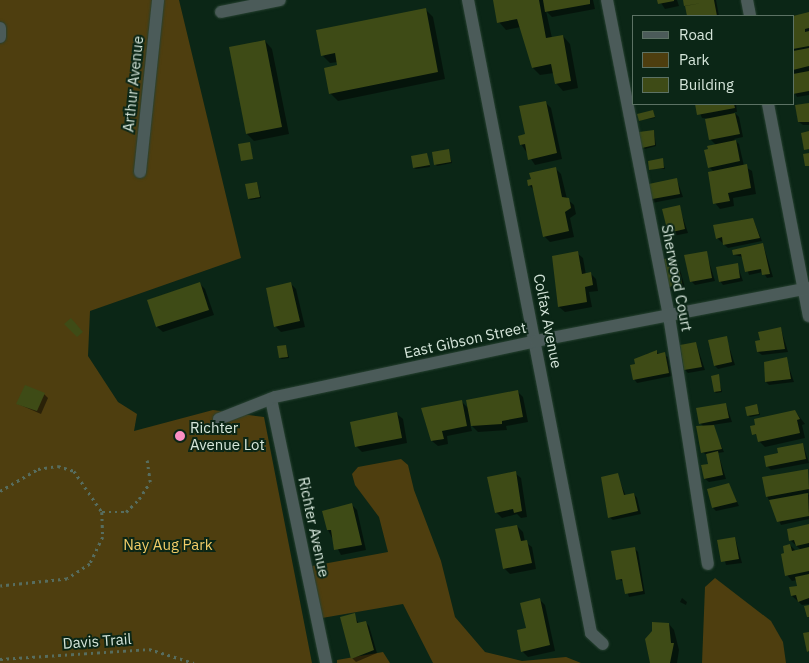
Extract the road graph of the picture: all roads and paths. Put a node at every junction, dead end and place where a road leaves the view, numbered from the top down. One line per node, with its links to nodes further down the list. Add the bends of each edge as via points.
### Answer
1 (158, 0): 11 (street, Arthur Avenue)
2 (280, 0): 6 (street)
3 (468, 0): 15 (street, Colfax Avenue)
4 (607, 0): 13 (street, Sherwood Court)
5 (747, 0): 7 (street)
6 (221, 12)
7 (750, 15)
8 (0, 28): 9 (street)
9 (0, 37)
10 (768, 105): 12 (street)
11 (140, 172)
12 (806, 288): 13 (street, East Gibson Street); 14 (street)
13 (669, 316): 15 (street, East Gibson Street); 21 (street, Sherwood Court)
14 (809, 316)
15 (536, 341): 16 (street, East Gibson Street); 23 (street, Colfax Avenue, via 590,633)
16 (271, 398): 17 (street, East Gibson Street); 26 (street, Richter Avenue)
17 (219, 419)
18 (147, 460): 20 (path, via 150,482 139,499 126,512)
19 (0, 491): 20 (path, via 38,469 58,466 74,471)
20 (102, 512): 22 (path, via 103,538 90,564 81,572 67,578)
21 (708, 564)
22 (0, 586)
23 (602, 644)
24 (0, 659): 25 (path, Davis Trail, via 150,649)
25 (194, 663)
26 (326, 663)

